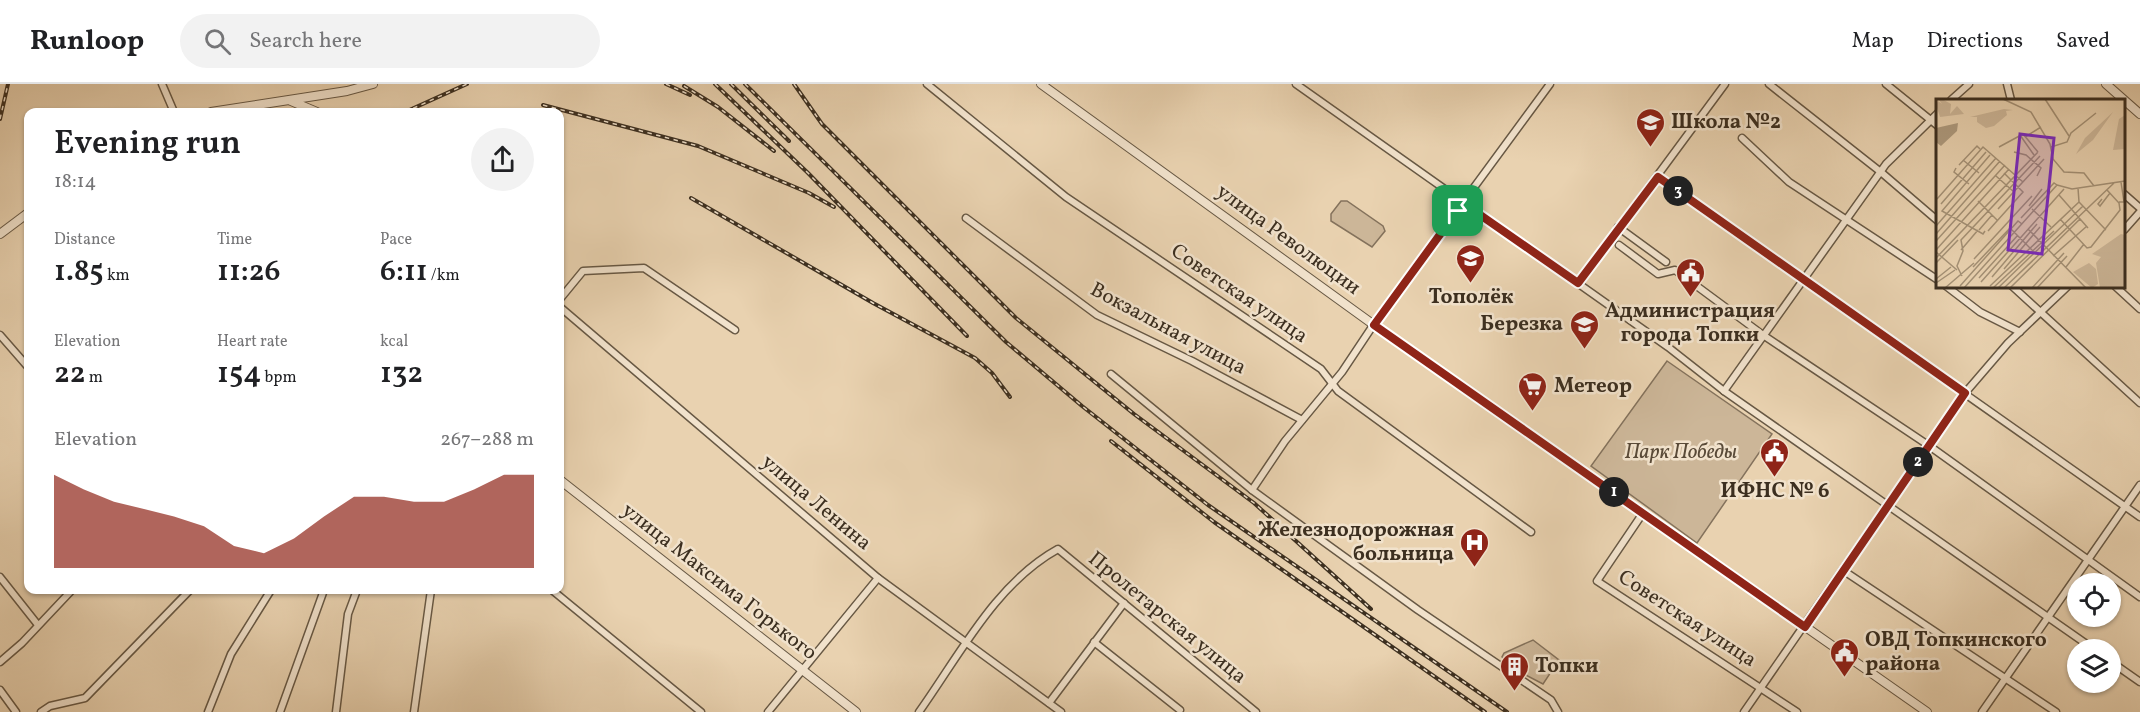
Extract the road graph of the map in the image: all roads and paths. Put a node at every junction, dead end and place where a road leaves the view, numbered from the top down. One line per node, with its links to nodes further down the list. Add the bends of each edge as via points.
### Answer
1 (162, 84): 19 (street)
2 (373, 84): 13 (street)
3 (927, 84): 60 (street, Советская улица, via 1066,197 1321,369)
4 (1041, 84): 53 (street, улица Революции)
5 (1296, 84): 31 (street)
6 (1550, 84): 31 (street)
7 (1725, 84): 29 (street)
8 (1769, 84): 28 (street)
9 (1886, 84): 25 (street)
10 (1969, 84): 14 (street)
11 (2007, 84): 15 (street)
12 (2106, 84): 16 (street)
13 (314, 96): 17 (street); 22 (street)
14 (1952, 99)
15 (2011, 99)
16 (2123, 99)
17 (287, 100): 20 (street); 21 (street)
18 (2125, 101): 23 (street)
19 (172, 108)
20 (236, 108)
21 (307, 108)
22 (316, 108)
23 (2140, 114)
24 (1936, 115): 25 (street)
25 (1931, 120): 26 (street); 28 (street)
26 (1936, 124)
27 (1742, 138): 35 (street, via 1789,182)
28 (1882, 172): 35 (street); 36 (street)
29 (1658, 177): 37 (street); 42 (street)
30 (2125, 195): 32 (street)
31 (1463, 203): 44 (street); 53 (street)
32 (2140, 210): 38 (street)
33 (24, 216): 39 (street)
34 (966, 218): 64 (street, Вокзальная улица, via 1097,315)
35 (1845, 219): 42 (street); 43 (street)
36 (1936, 219)
37 (1618, 227): 41 (street); 44 (street)
38 (2125, 229)
39 (0, 234)
40 (1618, 244): 57 (street, via 1658,274 1675,270)
41 (1665, 262)
42 (1804, 278): 57 (street); 62 (street)
43 (1936, 279)
44 (1578, 283): 61 (street)
45 (1949, 288): 55 (street, via 1980,312)
46 (2014, 288): 52 (street)
47 (2066, 288): 52 (street)
48 (2117, 288): 50 (street)
49 (564, 294): 54 (street, via 583,271 644,268)
50 (2140, 309)
51 (564, 310): 77 (street, улица Ленина)
52 (2041, 312): 55 (street); 63 (street)
53 (1374, 325): 60 (street); 71 (street, улица Революции)
54 (735, 330)
55 (2020, 332): 62 (street)
56 (0, 335): 58 (street)
57 (1763, 335): 61 (street); 65 (street)
58 (24, 362)
59 (1111, 374): 68 (street)
60 (1333, 383): 64 (street); 73 (street, Советская улица, via 1338,391)
61 (1724, 391): 69 (street)
62 (1965, 393): 65 (street); 70 (street)
63 (2140, 404)
64 (1302, 420): 68 (street)
65 (1928, 445): 69 (street); 74 (street)
66 (564, 483): 95 (street, улица Максима Горького)
67 (2140, 485): 70 (street)
68 (1252, 490): 114 (street, via 1551,700)
69 (1890, 505): 75 (street); 87 (street)
70 (2126, 508): 72 (street); 74 (street)
71 (1642, 513): 89 (street, улица Революции); 98 (street, Советская улица, via 1596,581)
72 (2140, 517)
73 (1531, 532)
74 (2087, 560): 85 (street); 87 (street)
75 (1844, 571): 89 (street); 96 (street)
76 (0, 578): 88 (street)
77 (878, 578): 92 (street, улица Ленина); 95 (street)
78 (68, 594): 88 (street)
79 (186, 594): 103 (street, via 85,698)
80 (268, 594): 104 (street, via 231,654)
81 (323, 594): 105 (street)
82 (356, 594): 106 (street, via 348,614)
83 (430, 594): 107 (street)
84 (557, 594): 108 (street)
85 (2140, 597)
86 (1124, 603): 91 (street); 92 (street, Пролетарская улица, via 1058,549 1022,576 993,607); 113 (street, Пролетарская улица)
87 (2050, 617): 90 (street); 96 (street)
88 (38, 625): 93 (street)
89 (1805, 627): 98 (street); 117 (street, улица Революции)
90 (2080, 639)
91 (1094, 642): 100 (street); 101 (street)
92 (967, 644): 100 (street, улица Ленина); 111 (street)
93 (0, 662)
94 (2121, 669): 97 (street)
95 (803, 671): 109 (street); 110 (street, улица Максима Горького)
96 (2006, 677): 118 (street); 119 (street)
97 (2140, 682)
98 (1761, 687): 115 (street); 116 (street, Советская улица)
99 (0, 690): 102 (street)
100 (1049, 703): 112 (street, улица Ленина)
101 (1180, 710)
102 (16, 712)
103 (41, 712)
104 (208, 712)
105 (280, 712)
106 (336, 712)
107 (414, 712)
108 (701, 712)
109 (768, 712)
110 (856, 712)
111 (919, 712)
112 (1061, 712)
113 (1256, 712)
114 (1558, 712)
115 (1744, 712)
116 (1797, 712)
117 (1927, 712)
118 (1983, 712)
119 (2056, 712)

